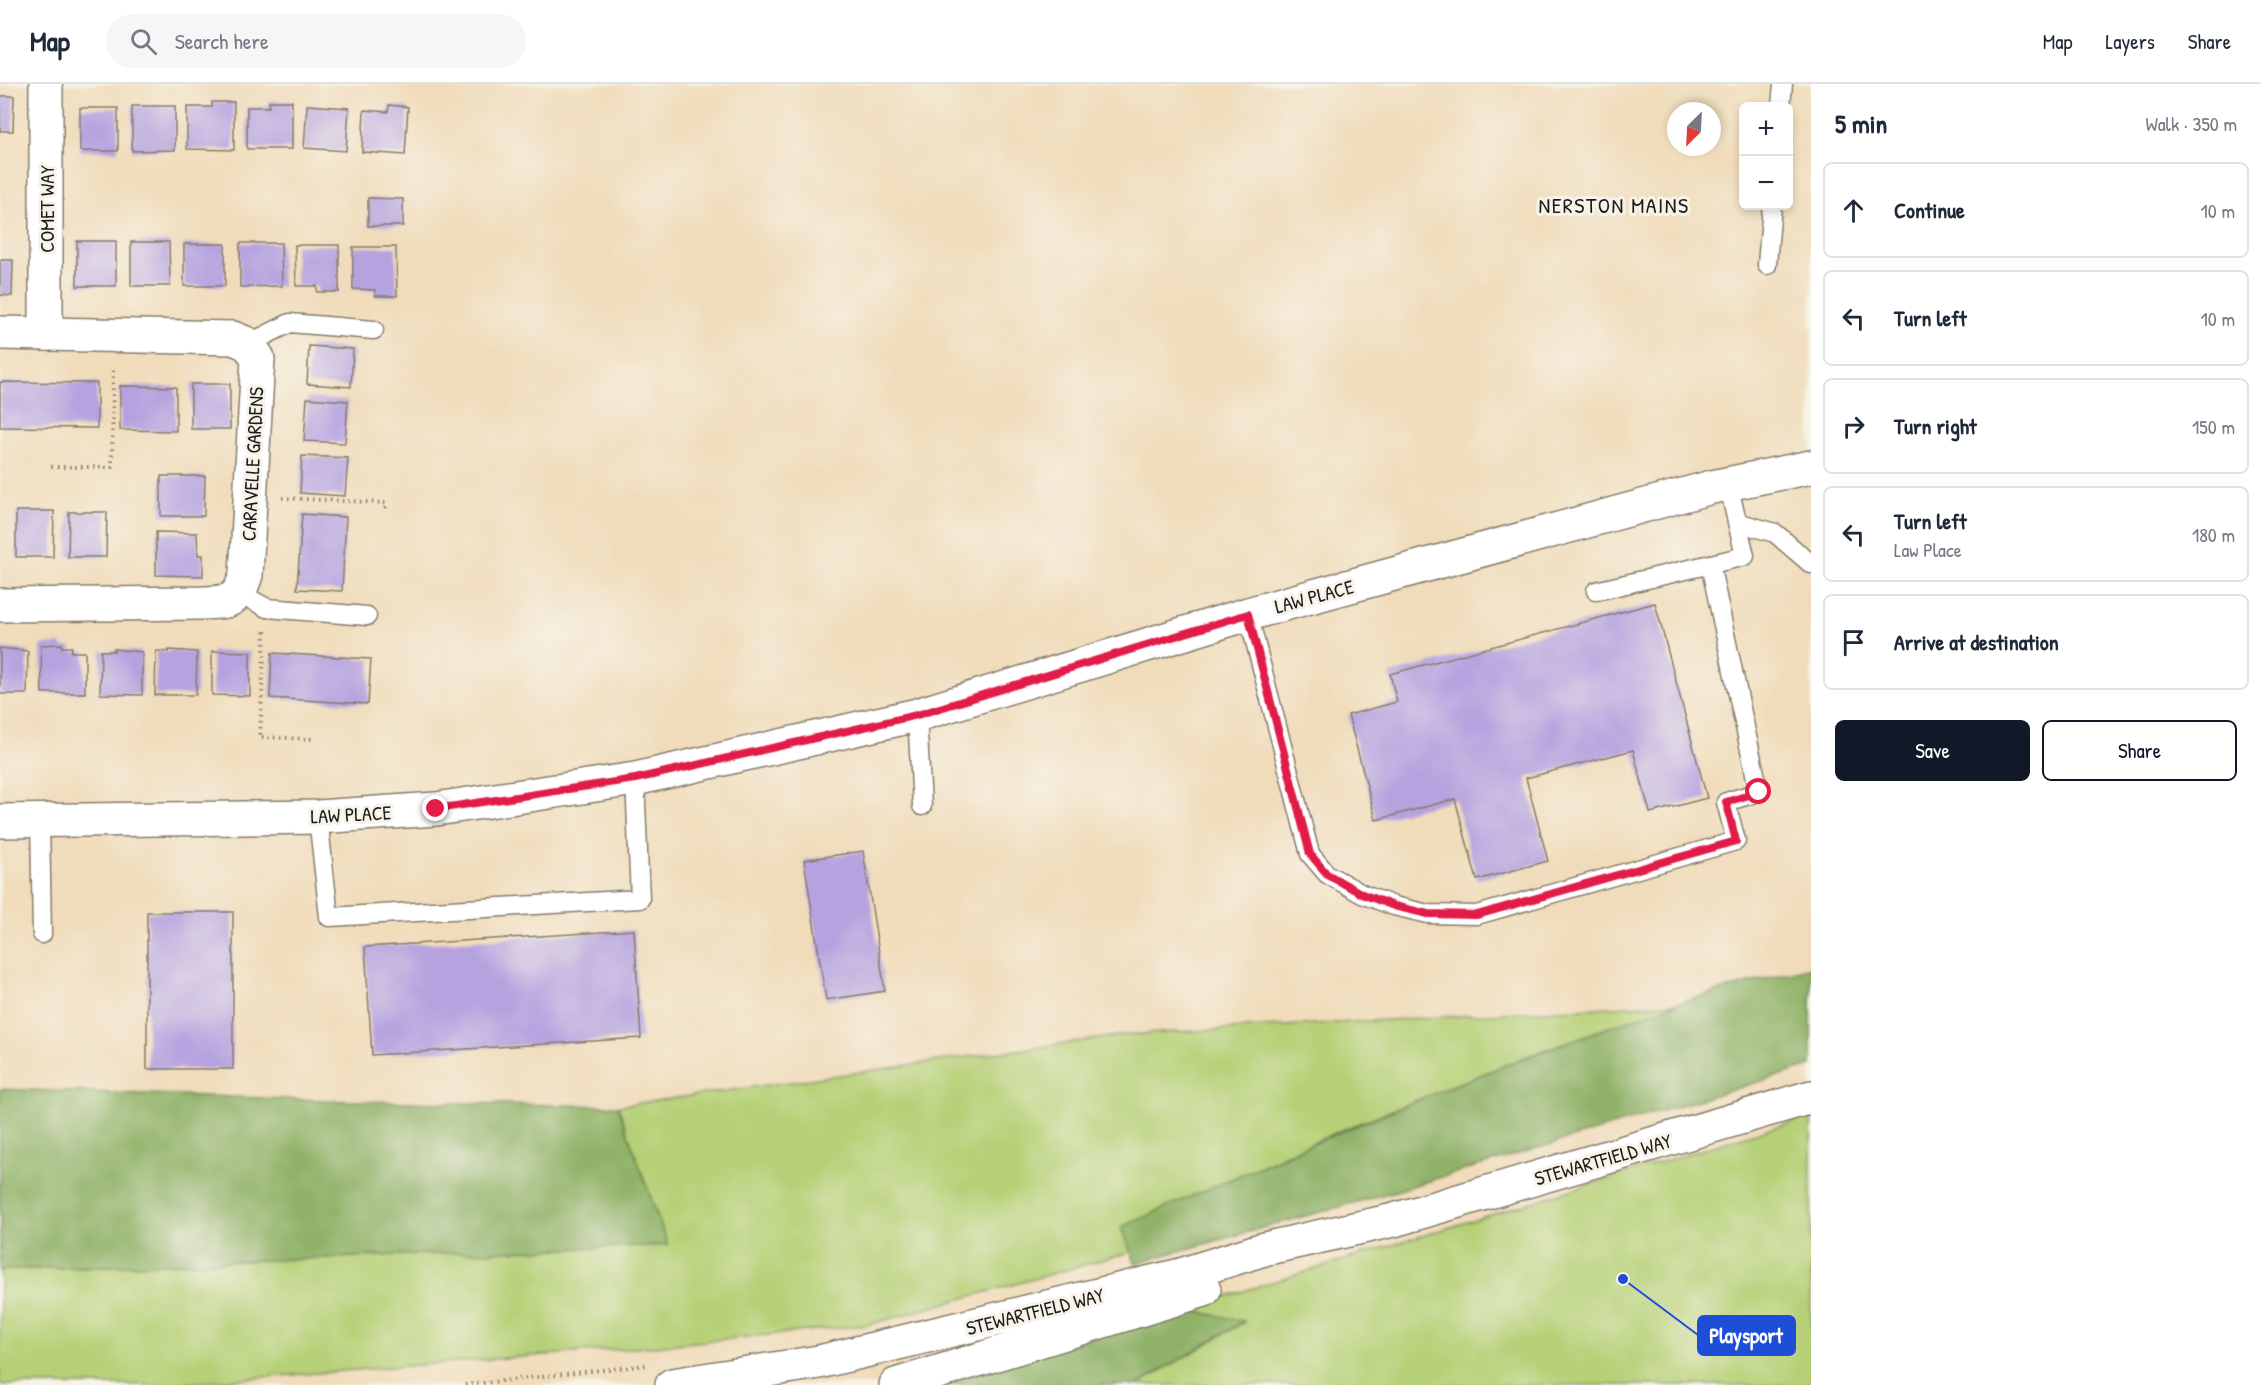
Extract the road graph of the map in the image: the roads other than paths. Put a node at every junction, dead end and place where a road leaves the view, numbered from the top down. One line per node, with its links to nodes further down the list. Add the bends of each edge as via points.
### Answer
1 (46, 84): 8 (street, COMET WAY)
2 (1783, 84): 3 (lane)
3 (1781, 102)
4 (1772, 210): 5 (lane)
5 (1767, 265)
6 (374, 330): 9 (lane, via 290,323)
7 (0, 333): 8 (street)
8 (46, 334): 9 (street, via 233,338)
9 (248, 344): 16 (street, CARAVELLE GARDENS, via 258,358 246,575)
10 (1811, 467): 11 (street, LAW PLACE)
11 (1728, 483): 12 (lane); 18 (street, LAW PLACE)
12 (1737, 522): 13 (lane, via 1745,556); 14 (lane, via 1775,533)
13 (1710, 564): 15 (lane); 18 (lane, via 1759,792 1726,802 1736,841 1477,915 1428,914 1394,906 1327,874 1310,854)
14 (1811, 564)
15 (1596, 591)
16 (253, 600): 17 (street); 19 (lane)
17 (0, 605)
18 (1248, 614): 20 (street, LAW PLACE)
19 (367, 616)
20 (917, 715): 21 (street, LAW PLACE); 22 (lane)
21 (635, 779): 23 (street, LAW PLACE, via 436,809); 23 (lane, via 640,899 329,917)
22 (922, 806)
23 (318, 817): 24 (street, LAW PLACE)
24 (40, 820): 25 (street, LAW PLACE); 26 (lane)
25 (0, 821)
26 (42, 934)
27 (1811, 1097): 28 (street, STEWARTFIELD WAY)
28 (1394, 1220): 29 (street, STEWARTFIELD WAY, via 1264,1249 1181,1275 841,1357); 30 (street, STEWARTFIELD WAY, via 1190,1294)
29 (672, 1385)
30 (896, 1385)

